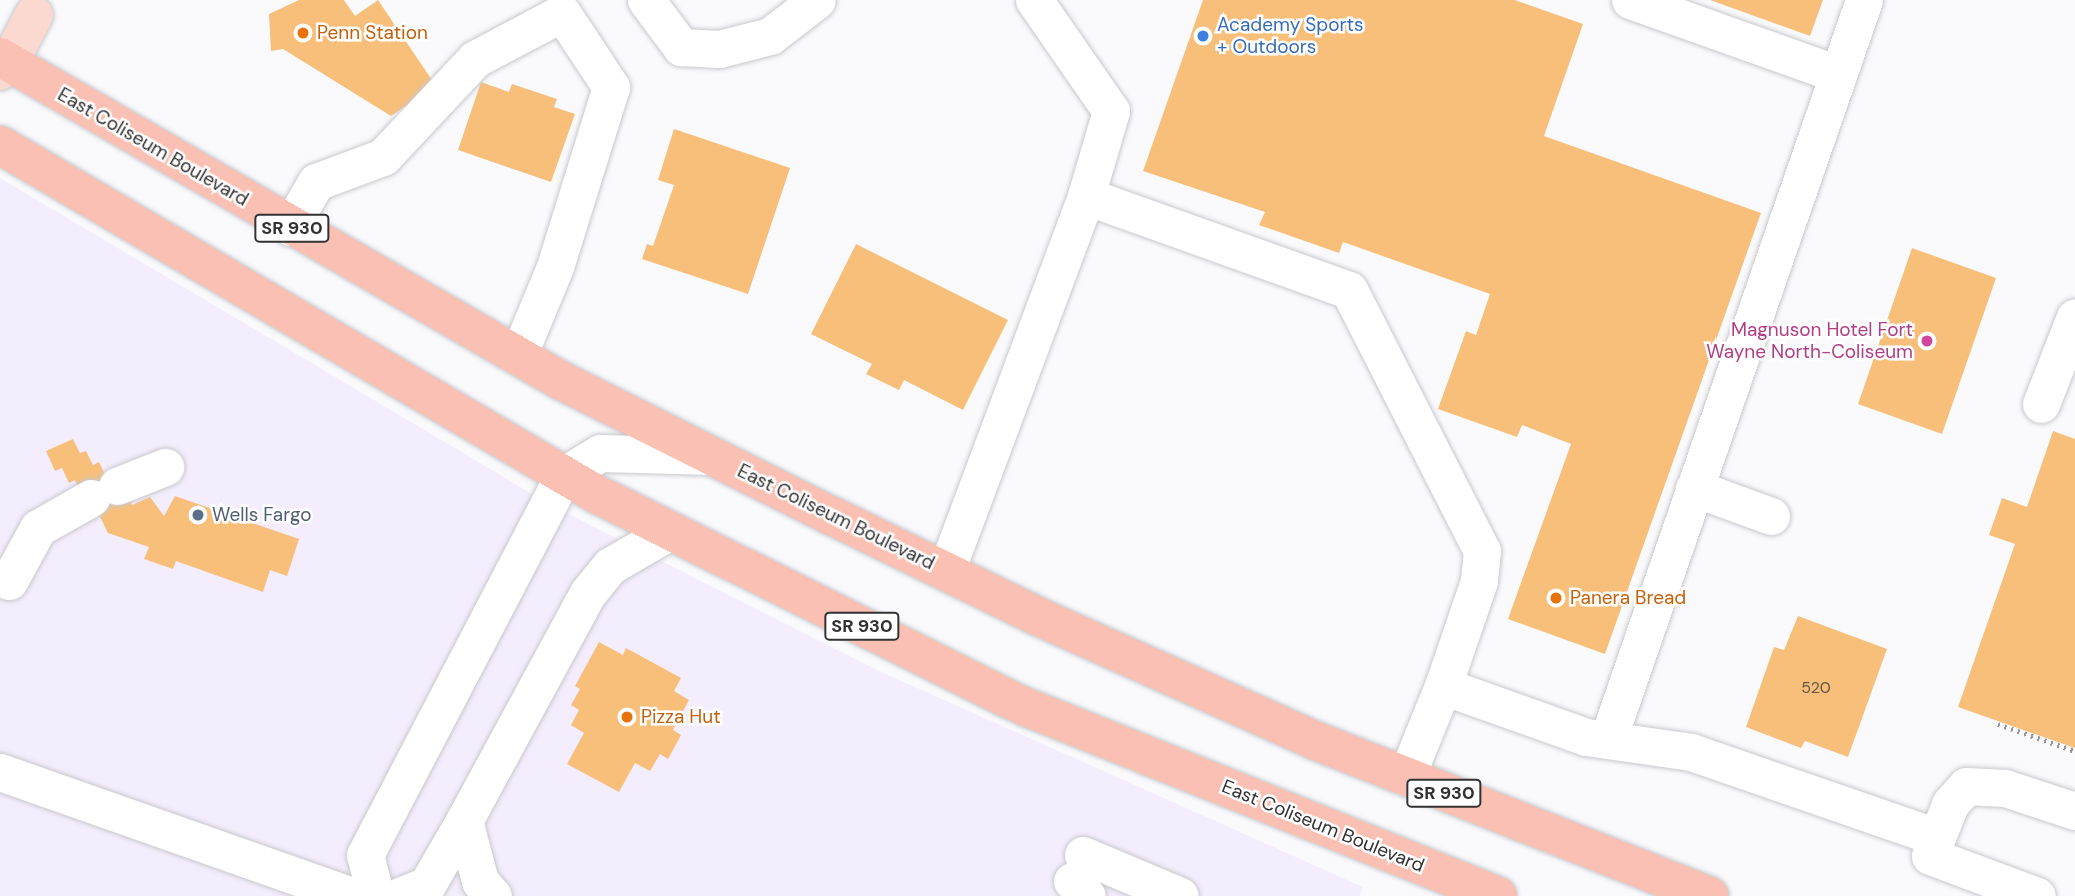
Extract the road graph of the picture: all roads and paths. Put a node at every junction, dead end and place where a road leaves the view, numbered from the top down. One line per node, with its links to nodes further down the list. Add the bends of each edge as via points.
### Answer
1 (646, 0): 5 (lane, via 681,47 719,49 770,36)
2 (1034, 0): 10 (lane, via 1111,111)
3 (1630, 0): 8 (lane)
4 (1864, 0): 8 (lane)
5 (811, 2)
6 (30, 13): 7 (main road)
7 (3, 64): 11 (highway, East Coliseum Boulevard / SR 930)
8 (1838, 74): 18 (lane)
9 (0, 145): 17 (highway, East Coliseum Boulevard / SR 930)
10 (1086, 195): 21 (lane); 23 (lane, via 1349,290 1482,551 1479,581)
11 (290, 227): 13 (highway, East Coliseum Boulevard / SR 930); 13 (lane, via 316,182 383,157 475,59 562,13 611,87 555,267)
12 (2075, 317): 14 (lane)
13 (518, 356): 15 (highway, East Coliseum Boulevard / SR 930)
14 (2041, 404)
15 (713, 456): 17 (lane, via 600,453); 21 (highway, East Coliseum Boulevard / SR 930)
16 (165, 467): 22 (lane, via 104,492 38,528)
17 (564, 475): 20 (highway, East Coliseum Boulevard / SR 930); 35 (lane, via 365,855)
18 (1694, 488): 19 (lane); 25 (lane)
19 (1771, 516)
20 (670, 531): 30 (lane, via 610,566 589,593); 33 (highway, East Coliseum Boulevard / SR 930, via 1026,707)
21 (946, 571): 28 (highway, East Coliseum Boulevard / SR 930, via 1170,676)
22 (9, 581)
23 (1443, 686): 25 (lane); 28 (lane)
24 (1998, 724): 26 (path)
25 (1597, 738): 31 (lane, via 1691,752)
26 (2075, 751)
27 (0, 772): 34 (lane)
28 (1406, 777): 39 (highway, East Coliseum Boulevard / SR 930)
29 (2075, 811): 31 (lane, via 2005,788 1966,786 1950,803)
30 (464, 821): 36 (lane, via 427,885); 37 (lane, via 480,881)
31 (1937, 837): 40 (lane, via 1930,856)
32 (1081, 877): 38 (lane)
33 (1490, 894)
34 (353, 896)
35 (376, 896)
36 (400, 896)
37 (493, 896)
38 (1180, 896)
39 (1710, 896)
40 (2037, 896)

